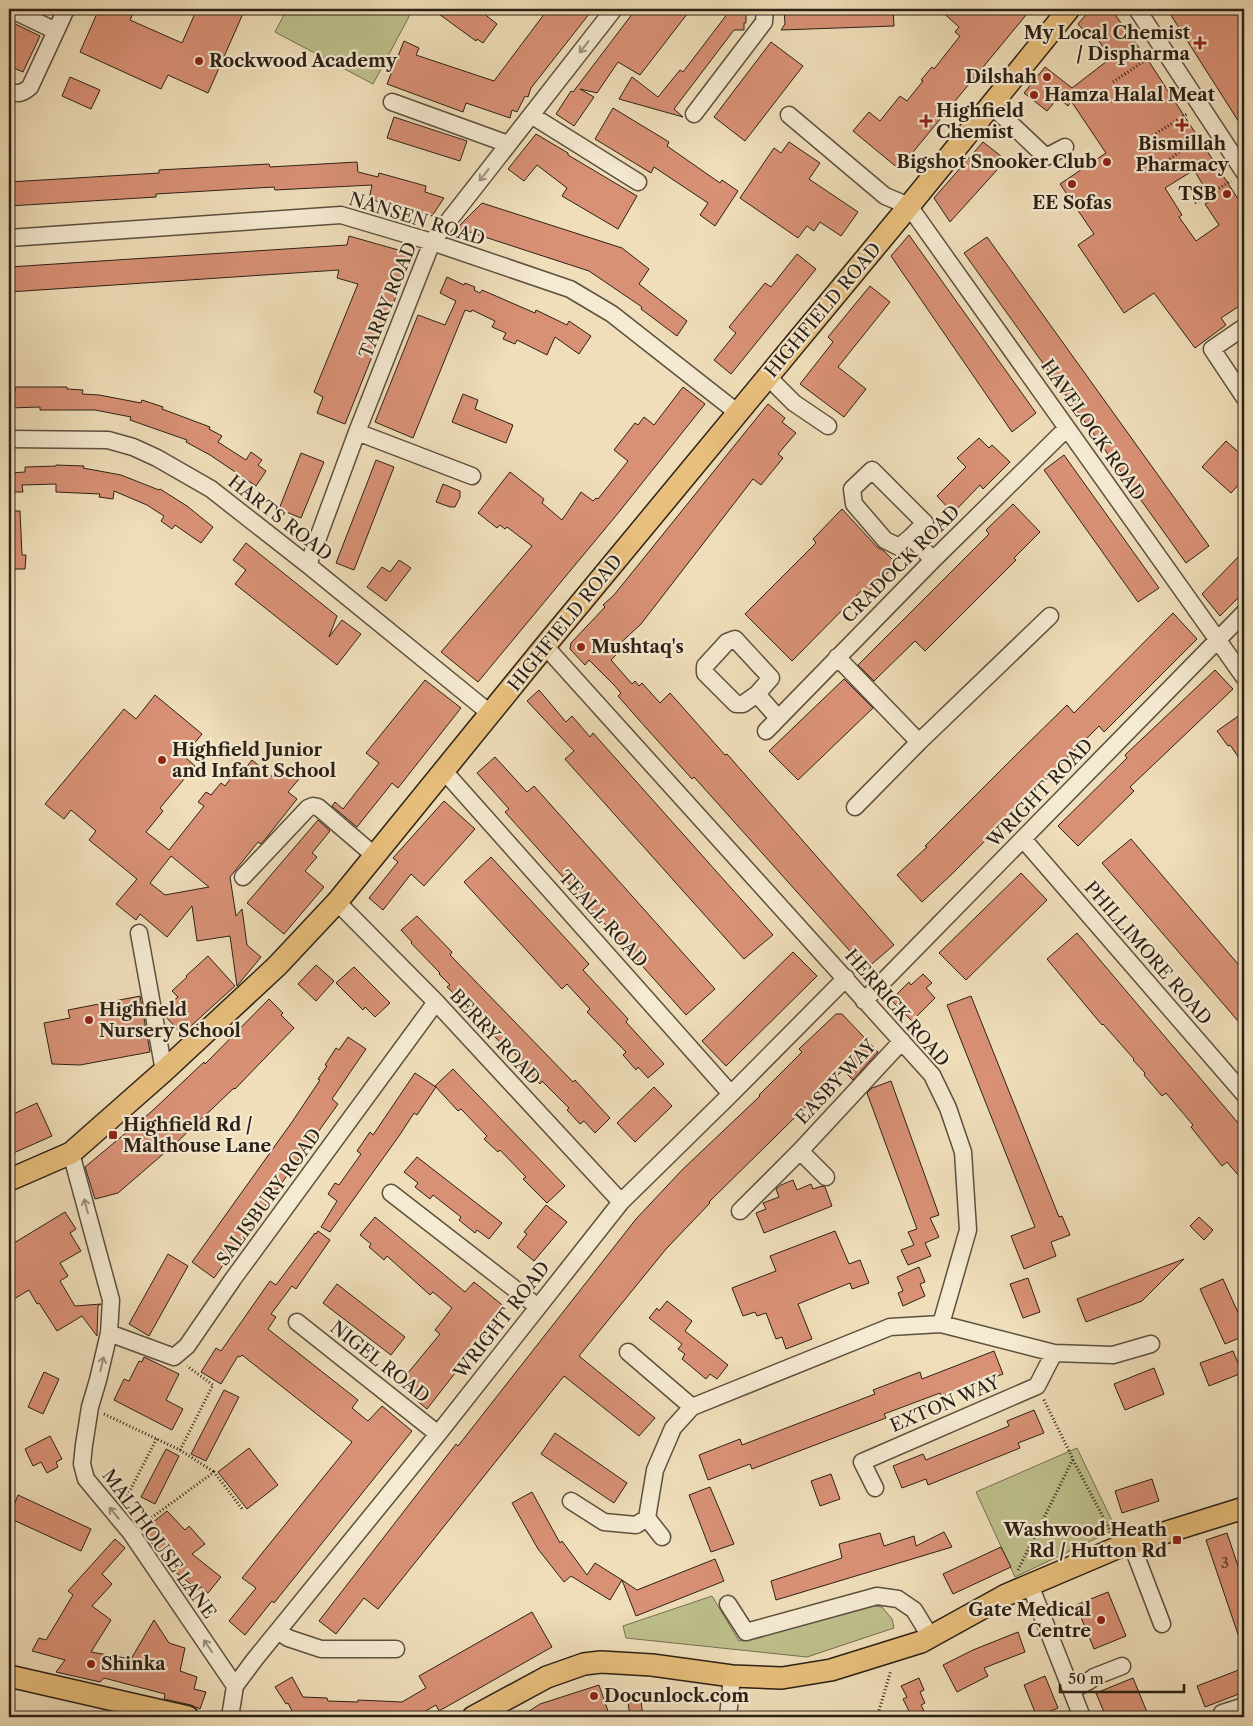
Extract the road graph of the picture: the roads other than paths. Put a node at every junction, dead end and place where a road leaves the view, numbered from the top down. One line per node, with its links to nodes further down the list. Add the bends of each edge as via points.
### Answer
1 (10, 9): 7 (street)
2 (66, 9): 7 (street)
3 (614, 9): 12 (street, TARRY ROAD, one-way to 12)
4 (765, 9): 11 (street, via 764,22)
5 (1069, 9): 10 (main road, HIGHFIELD ROAD)
6 (1136, 9): 16 (street, via 1214,127)
7 (56, 31): 8 (street, via 30,87 17,94)
8 (9, 91)
9 (392, 102): 14 (street)
10 (991, 105): 15 (street, via 1046,157); 18 (main road, HIGHFIELD ROAD)
11 (694, 114)
12 (531, 115): 14 (street, TARRY ROAD); 17 (street)
13 (789, 115): 18 (street, via 885,196)
14 (508, 144): 20 (street, TARRY ROAD, one-way to 20)
15 (1065, 147)
16 (1240, 175)
17 (638, 182)
18 (909, 206): 22 (main road, HIGHFIELD ROAD); 26 (street, HAVELOCK ROAD)
19 (9, 238): 20 (street, NANSEN ROAD, via 341,215)
20 (432, 242): 24 (street, NANSEN ROAD, via 570,288 612,314); 27 (street, TARRY ROAD)
21 (1244, 327): 23 (street, via 1212,349)
22 (768, 377): 24 (main road, HIGHFIELD ROAD); 25 (street, via 794,403)
23 (1244, 397)
24 (738, 413): 36 (main road, HIGHFIELD ROAD)
25 (828, 426)
26 (1067, 428): 31 (street, CRADOCK ROAD); 35 (street, HAVELOCK ROAD)
27 (357, 432): 29 (street); 32 (street, TARRY ROAD)
28 (9, 439): 32 (street, HARTS ROAD, via 108,440 133,447 211,489)
29 (472, 476)
30 (911, 537): 30 (street, via 899,547 885,540 854,504 852,489 872,470 925,523); 31 (street)
31 (933, 560): 37 (street, CRADOCK ROAD)
32 (308, 564): 40 (street, HARTS ROAD)
33 (1244, 613): 35 (street, WRIGHT ROAD)
34 (1050, 616): 43 (street)
35 (1217, 640): 38 (street, HAVELOCK ROAD); 46 (street, WRIGHT ROAD)
36 (545, 646): 40 (main road, HIGHFIELD ROAD); 51 (street, HERRICK ROAD)
37 (837, 657): 41 (street, CRADOCK ROAD); 43 (street)
38 (1244, 677)
39 (757, 694): 41 (street)
40 (491, 714): 44 (main road, HIGHFIELD ROAD)
41 (778, 718): 42 (street, CRADOCK ROAD)
42 (766, 730)
43 (919, 742): 45 (street)
44 (444, 771): 47 (main road, HIGHFIELD ROAD); 56 (street, TEALL ROAD)
45 (855, 807)
46 (1022, 839): 52 (street, WRIGHT ROAD); 57 (street, PHILLIMORE ROAD)
47 (375, 856): 48 (street, via 313,806); 49 (main road, HIGHFIELD ROAD)
48 (243, 877)
49 (337, 902): 53 (street, BERRY ROAD); 55 (main road, HIGHFIELD ROAD, via 277,966)
50 (139, 933): 55 (street)
51 (846, 978): 52 (street, HERRICK ROAD); 56 (street, WRIGHT ROAD)
52 (864, 1001): 54 (street, HERRICK ROAD)
53 (436, 1002): 63 (street, BERRY ROAD); 68 (street, SALISBURY ROAD, via 188,1346 174,1357)
54 (902, 1041): 58 (street, EASBY WAY); 67 (street, HERRICK ROAD, via 932,1075 948,1108 963,1152 968,1230)
55 (164, 1071): 59 (main road, HIGHFIELD ROAD)
56 (731, 1094): 63 (street, WRIGHT ROAD)
57 (1244, 1094)
58 (800, 1151): 60 (street, EASBY WAY); 64 (street, EASBY WAY)
59 (71, 1153): 61 (main road, HIGHFIELD ROAD); 68 (street, MALTHOUSE LANE, one-way to 59, via 111,1300)
60 (826, 1177)
61 (9, 1180)
62 (391, 1193): 65 (street)
63 (621, 1202): 65 (street, WRIGHT ROAD)
64 (740, 1212)
65 (538, 1307): 73 (street, WRIGHT ROAD)
66 (297, 1322): 73 (street, NIGEL ROAD)
67 (941, 1324): 71 (street); 72 (street, via 890,1327)
68 (109, 1333): 89 (street, MALTHOUSE LANE, one-way to 68, via 131,1533 86,1480 82,1464 90,1407)
69 (1152, 1344): 71 (street, via 1113,1355)
70 (628, 1352): 72 (street)
71 (1054, 1354): 74 (street, EXTON WAY, via 1037,1386 862,1462)
72 (692, 1407): 77 (street, via 673,1428 655,1470)
73 (438, 1434): 83 (street, WRIGHT ROAD)
74 (875, 1488)
75 (571, 1501): 77 (street, via 604,1522 636,1525)
76 (1244, 1508): 79 (main road)
77 (647, 1518): 78 (street)
78 (662, 1537)
79 (1125, 1545): 80 (main road); 82 (street)
80 (1030, 1585): 84 (main road); 90 (street)
81 (728, 1604): 84 (street, via 746,1632 877,1596 898,1599 914,1610)
82 (1162, 1624)
83 (278, 1632): 85 (street, via 321,1648); 89 (street, WRIGHT ROAD)
84 (930, 1636): 88 (main road, via 921,1642 832,1670 782,1678)
85 (396, 1649)
86 (1122, 1666): 90 (street)
87 (9, 1676): 93 (main road)
88 (732, 1676): 95 (main road, via 652,1664 584,1664 547,1677); 96 (street)
89 (236, 1686): 94 (street, WRIGHT ROAD)
90 (1072, 1690): 97 (street)
91 (1244, 1706): 92 (street)
92 (1222, 1713)
93 (188, 1717)
94 (230, 1717)
95 (473, 1717)
96 (728, 1717)
97 (1082, 1717)

